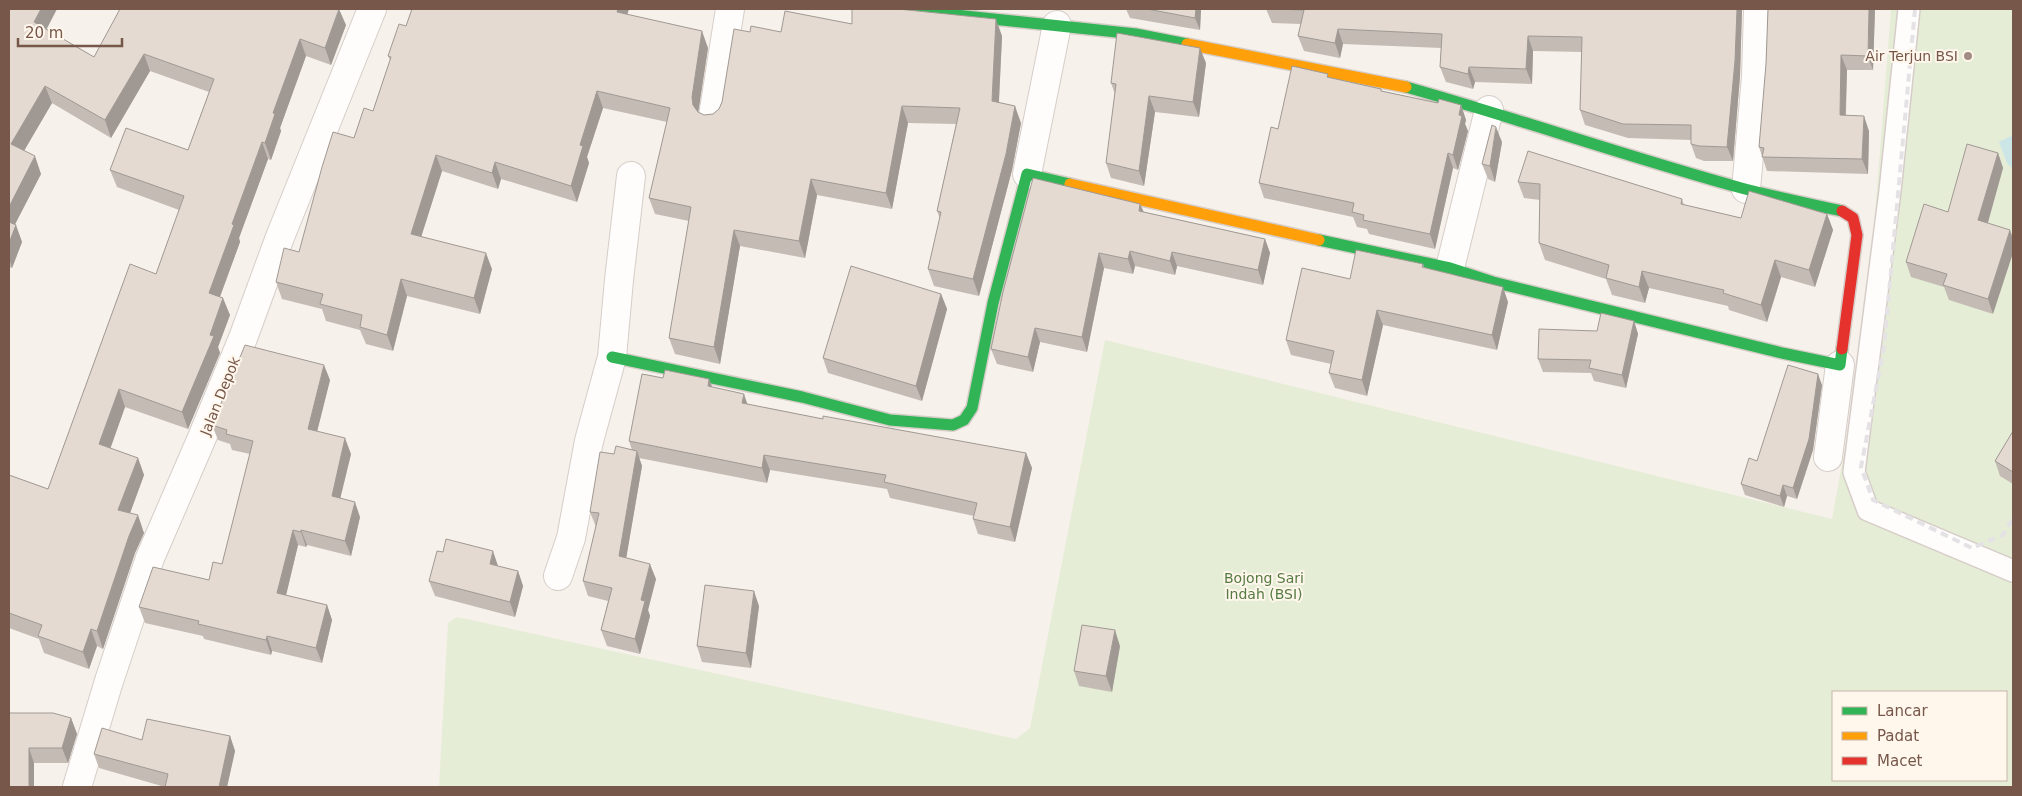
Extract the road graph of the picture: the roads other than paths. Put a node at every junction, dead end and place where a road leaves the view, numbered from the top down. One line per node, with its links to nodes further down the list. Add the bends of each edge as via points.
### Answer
1 (372, 9): 18 (street, Jalan Depok, via 202,440 150,558)
2 (730, 9): 8 (street)
3 (898, 9): 6 (street)
4 (1758, 9): 11 (street, via 1756,77)
5 (1909, 9): 16 (lane, via 1890,192 1854,472 1868,510)
6 (1057, 25): 7 (street, via 1136,34 1404,86); 9 (street)
7 (1488, 110): 11 (street); 12 (street)
8 (713, 116)
9 (1027, 174): 12 (street); 13 (street, via 993,303 972,408 964,420 953,425 890,420 802,397)
10 (631, 176): 13 (street)
11 (1746, 189): 14 (street, via 1845,212 1854,218 1858,235)
12 (1450, 268): 14 (street, via 1492,282)
13 (612, 357): 17 (street, via 589,441 571,538)
14 (1840, 365): 15 (street)
15 (1828, 457)
16 (2013, 571)
17 (558, 576)
18 (77, 787)

